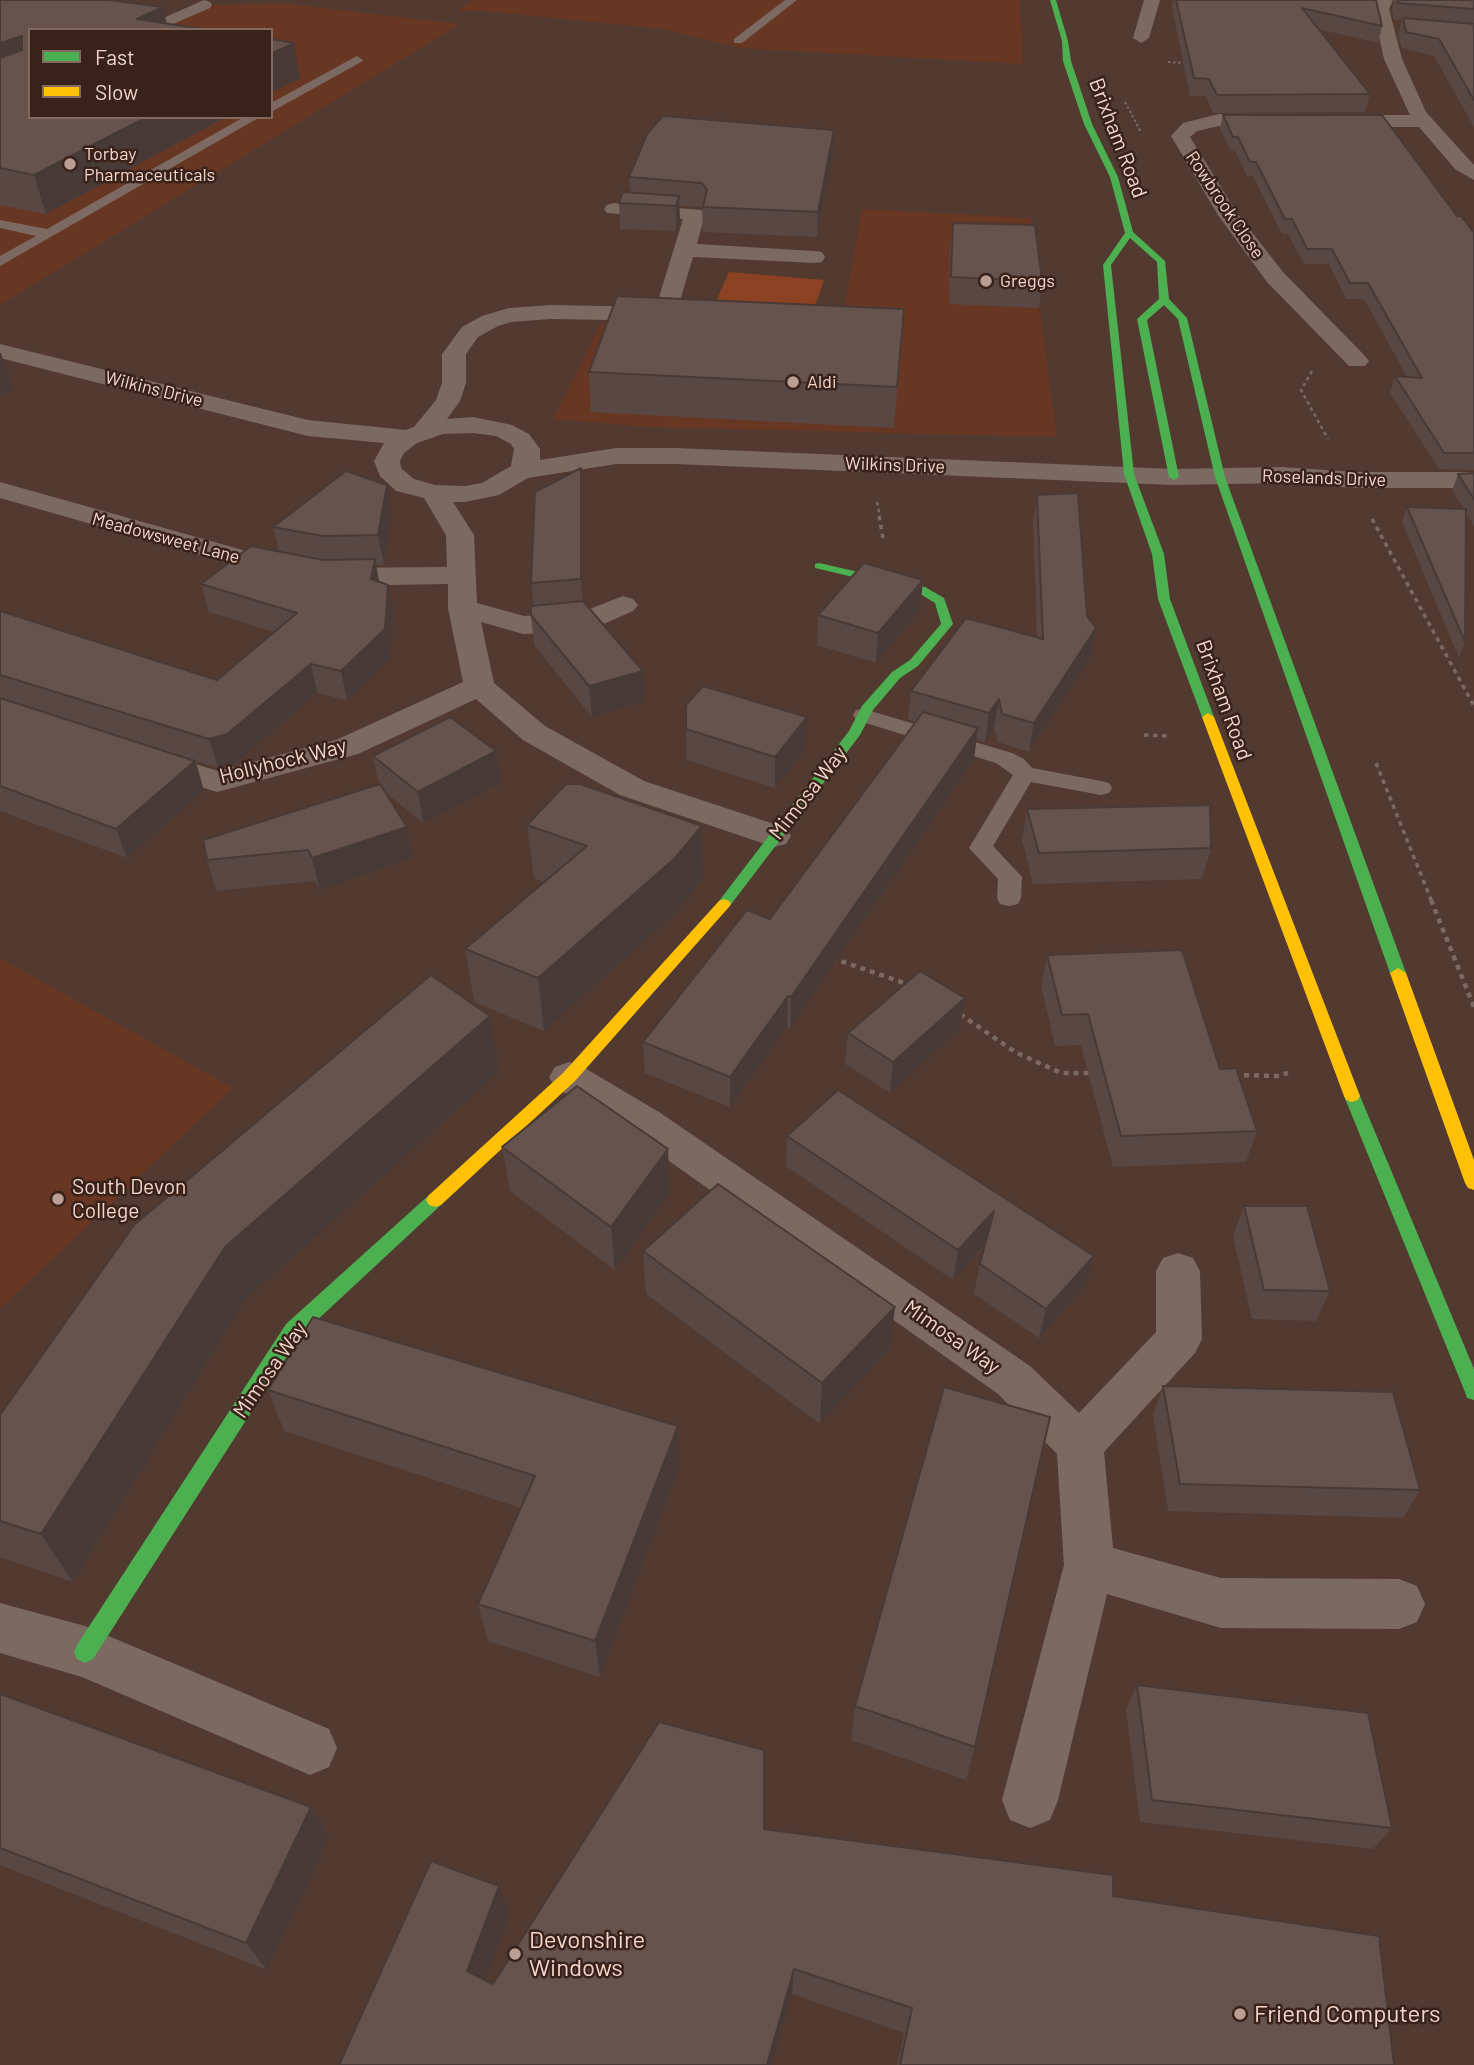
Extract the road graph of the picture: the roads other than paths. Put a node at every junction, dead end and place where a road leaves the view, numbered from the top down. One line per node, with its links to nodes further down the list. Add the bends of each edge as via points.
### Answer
1 (792, 0): 8 (lane)
2 (1152, 0): 7 (street)
3 (1057, 1): 18 (main road, Brixham Road, via 1067,61 1088,124 1114,177)
4 (204, 5): 6 (street)
5 (1383, 14): 14 (street, via 1393,59)
6 (149, 28)
7 (1140, 38)
8 (738, 41)
9 (357, 60): 10 (lane)
10 (273, 107)
11 (250, 119): 19 (lane)
12 (1288, 121): 27 (street, Rowbrook Close, via 1219,120 1190,127 1180,136 1228,215 1275,277)
13 (1316, 121): 14 (street)
14 (1425, 121): 15 (street)
15 (1474, 174)
16 (614, 209): 20 (street, via 695,214)
17 (0, 224): 19 (lane)
18 (1129, 233): 23 (main road, via 1161,261); 36 (main road, Brixham Road, via 1107,265)
19 (48, 234): 22 (lane)
20 (684, 250): 21 (street); 24 (street)
21 (814, 257)
22 (0, 262)
23 (1164, 300): 37 (main road, via 1142,319); 38 (main road, via 1182,318)
24 (665, 314): 25 (street); 28 (street, via 551,312 490,320 470,332 454,354 454,383)
25 (689, 315)
26 (0, 351): 30 (street, Wilkins Drive)
27 (1357, 361)
28 (448, 401): 29 (street); 31 (street)
29 (485, 426): 31 (street, Wilkins Drive, via 458,425); 32 (street, Wilkins Drive)
30 (308, 428): 31 (street, Wilkins Drive); 34 (street, Wilkins Drive)
31 (417, 434): 34 (street, via 393,449)
32 (520, 439): 33 (street, Wilkins Drive); 35 (street, via 527,449)
33 (616, 456): 35 (street, Wilkins Drive); 36 (street, Wilkins Drive)
34 (388, 468): 42 (street, Wilkins Drive, via 405,485)
35 (521, 471): 41 (street, Wilkins Drive)
36 (1129, 474): 37 (street, Wilkins Drive); 58 (main road, Brixham Road, via 1158,554 1164,598 1336,1058)
37 (1174, 477): 38 (street, Roselands Drive)
38 (1220, 477): 39 (street, Roselands Drive); 56 (main road)
39 (1474, 480)
40 (0, 489): 45 (street, Meadowsweet Lane, via 260,564 329,576)
41 (490, 489): 42 (street, Wilkins Drive); 43 (street)
42 (434, 493): 43 (street)
43 (460, 536): 45 (street)
44 (820, 566): 49 (main road, Mimosa Way, via 921,589 940,601 947,624)
45 (461, 575): 47 (street)
46 (623, 605): 47 (street, via 589,620 536,625)
47 (464, 608): 48 (street)
48 (479, 686): 50 (street, Hollyhock Way, via 347,747 217,782); 53 (street, via 534,733 632,788)
49 (864, 715): 51 (lane, via 1004,758); 53 (main road, Mimosa Way)
50 (127, 753)
51 (1025, 774): 52 (lane); 54 (lane, via 981,848 1010,877)
52 (1101, 788)
53 (774, 836): 55 (main road, Mimosa Way, via 716,916)
54 (1009, 898)
55 (569, 1077): 59 (street, Mimosa Way, via 645,1123 1014,1380); 63 (main road, Mimosa Way, via 293,1330)
56 (1474, 1183)
57 (1178, 1271): 59 (street, via 1180,1339)
58 (1474, 1392)
59 (1080, 1445): 60 (street)
60 (1089, 1565): 61 (street, via 1221,1602); 65 (street)
61 (1399, 1604)
62 (0, 1628): 63 (street)
63 (85, 1652): 64 (street)
64 (310, 1748)
65 (1030, 1800)

